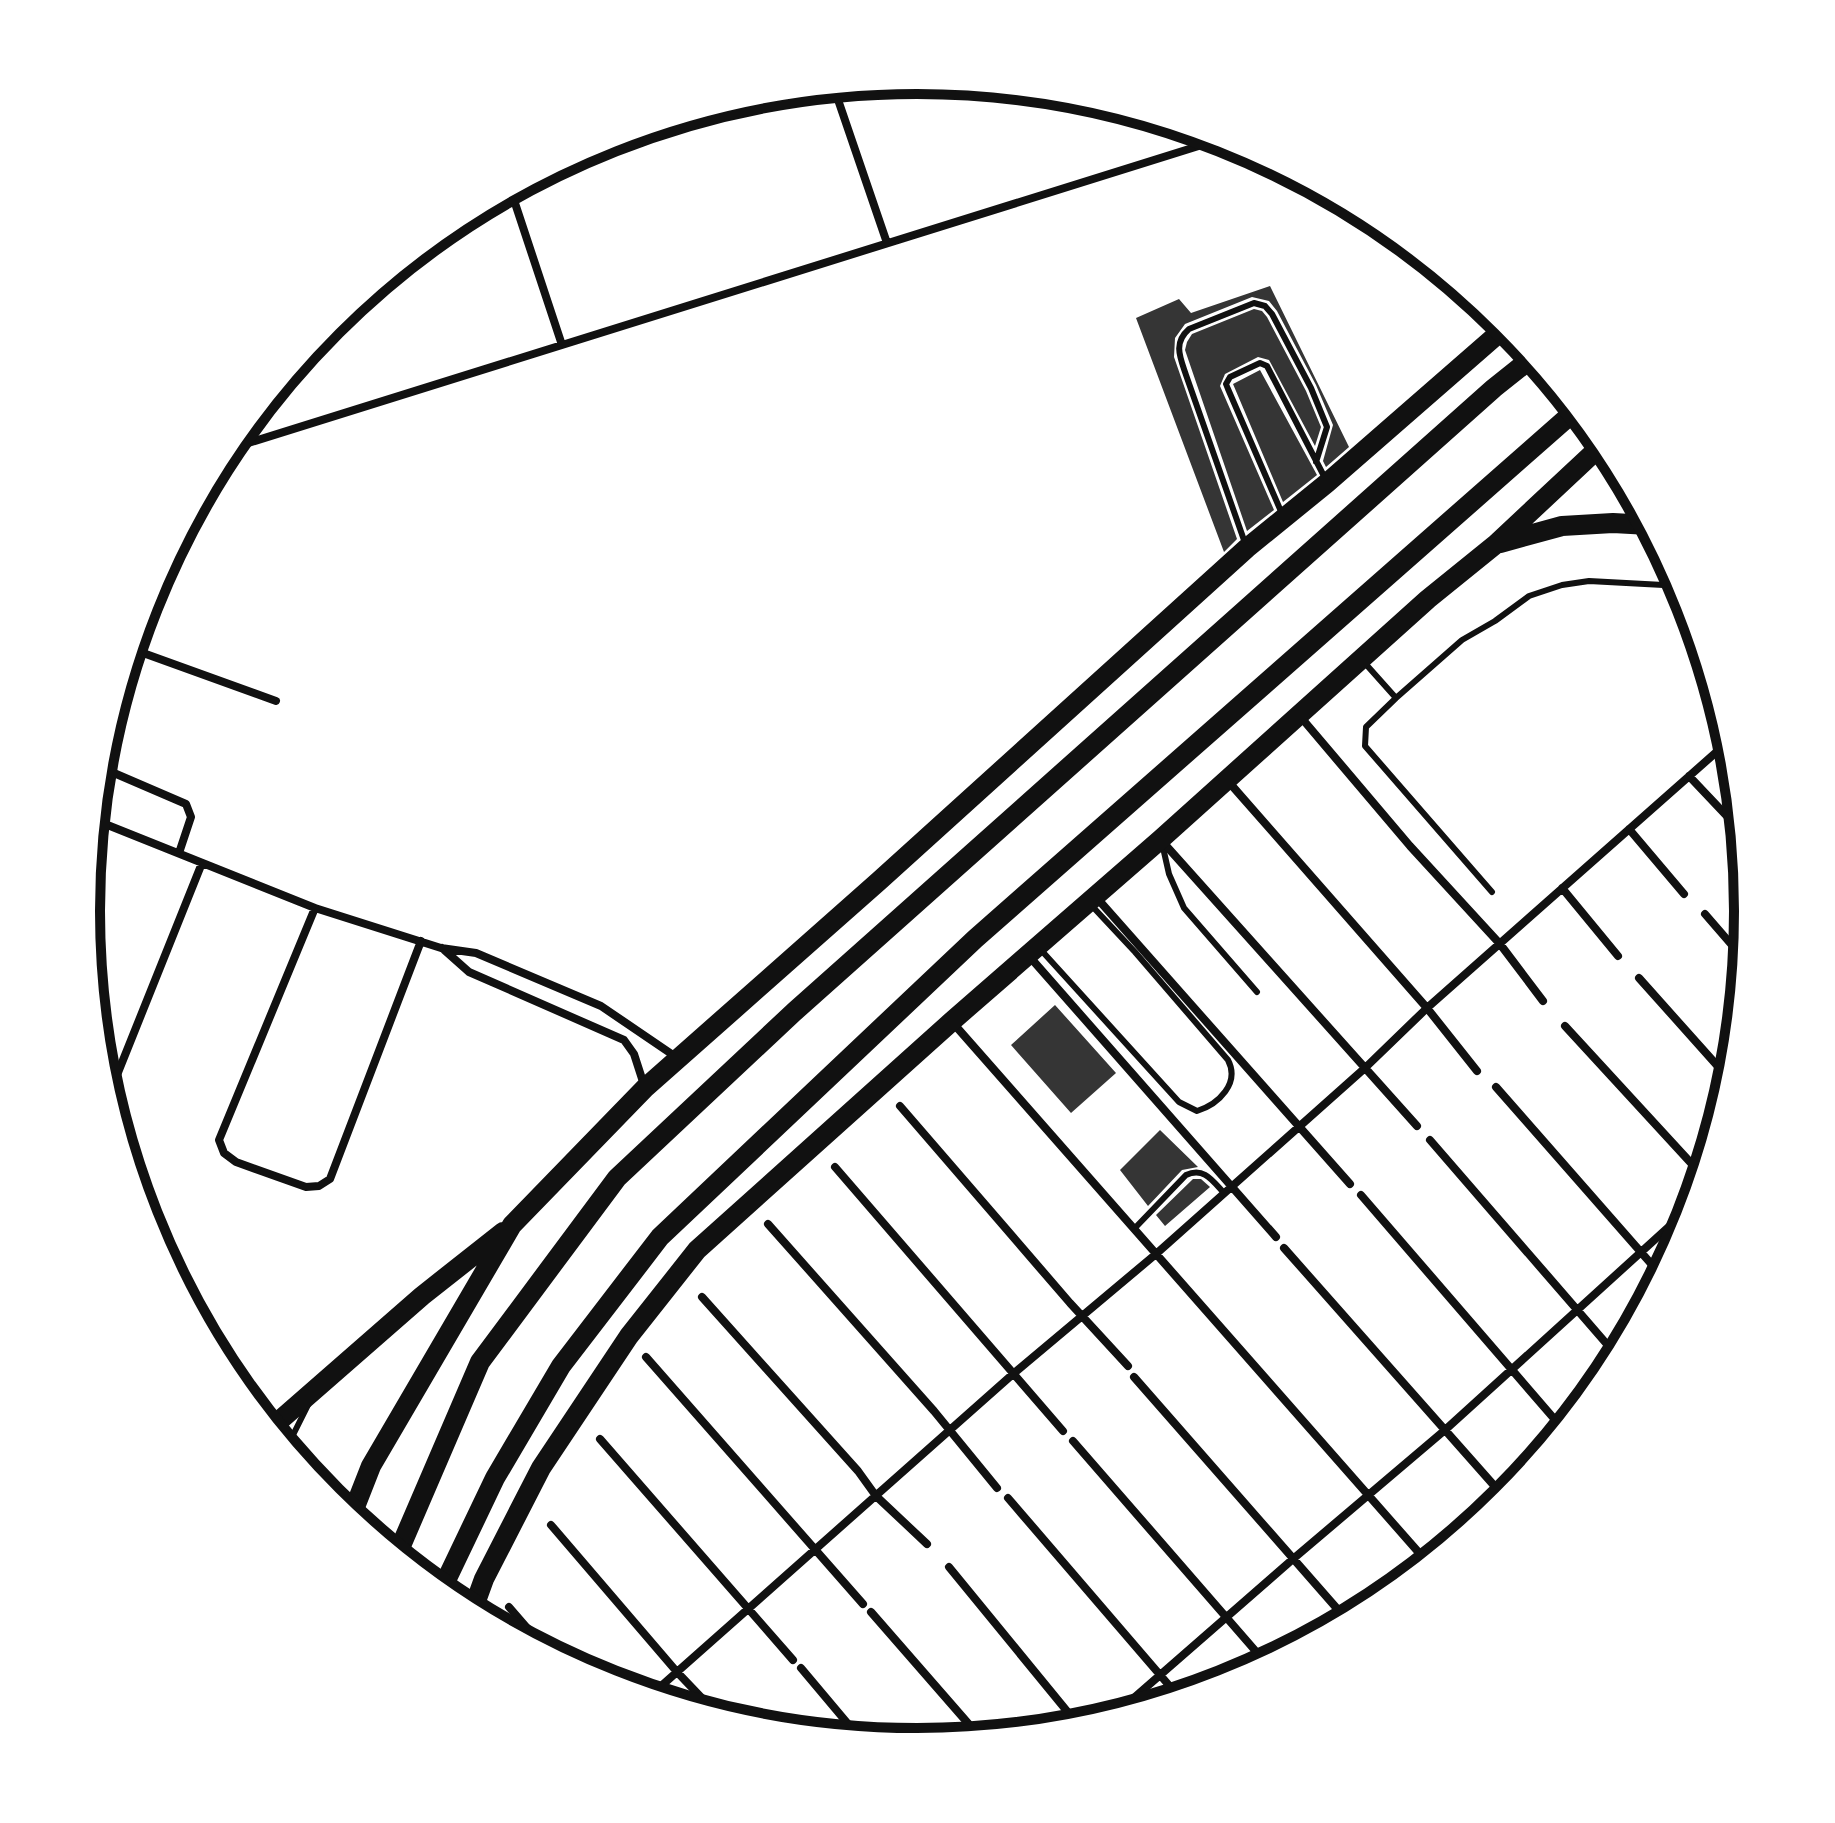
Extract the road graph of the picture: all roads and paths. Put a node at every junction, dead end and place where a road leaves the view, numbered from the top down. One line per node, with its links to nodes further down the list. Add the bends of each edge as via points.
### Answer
1 (838, 98): 4 (street)
2 (1201, 145): 4 (street)
3 (514, 201): 6 (street)
4 (887, 243): 6 (street)
5 (1497, 334): 12 (main road)
6 (562, 345): 9 (street)
7 (1524, 364): 104 (main road, via 794,1012 617,1178 480,1362)
8 (1568, 417): 109 (main road, via 975,939 660,1237 561,1366 495,1478)
9 (248, 443)
10 (1594, 453): 15 (main road)
11 (1316, 462): 12 (lane); 13 (lane, via 1267,366 1260,363 1230,377 1226,384); 16 (lane, via 1327,427 1265,306 1254,303 1181,335 1178,347 1186,375)
12 (1327, 483): 13 (main road)
13 (1284, 517): 16 (main road)
14 (1637, 524): 15 (main road, via 1562,526)
15 (1496, 544): 19 (main road)
16 (1247, 548): 53 (main road)
17 (1667, 585): 20 (lane, via 1589,581 1529,596 1462,640)
18 (142, 653): 21 (street)
19 (1360, 659): 20 (lane); 22 (main road)
20 (1396, 698): 34 (lane, via 1366,727 1365,746)
21 (276, 701)
22 (1298, 714): 26 (main road); 40 (street)
23 (1719, 750): 25 (street)
24 (113, 772): 31 (street, via 186,804 191,817)
25 (1689, 776): 27 (street); 29 (street)
26 (1226, 778): 30 (main road); 48 (street)
27 (1729, 819)
28 (105, 824): 31 (street)
29 (1629, 829): 33 (street); 35 (street)
30 (1161, 839): 36 (main road); 46 (lane, via 1184,908); 54 (street)
31 (179, 853): 32 (street)
32 (202, 863): 37 (street); 57 (street)
33 (1562, 888): 40 (street); 44 (street)
34 (1492, 892)
35 (1684, 894)
36 (1092, 899): 43 (main road); 43 (lane, via 1228,1060 1234,1075 1216,1101 1197,1111 1179,1102); 62 (street)
37 (315, 908): 39 (street); 39 (street, via 219,1140 236,1162 306,1187 330,1179)
38 (1705, 914): 41 (street)
39 (421, 941): 42 (street)
40 (1500, 944): 47 (street); 48 (street)
41 (1734, 947)
42 (441, 948): 50 (street, via 476,953 601,1006); 52 (street, via 469,972)
43 (1034, 952): 49 (main road); 67 (street)
44 (1618, 956)
45 (1639, 978): 55 (street)
46 (1257, 992)
47 (1543, 1001)
48 (1427, 1008): 54 (street); 56 (street)
49 (951, 1022): 72 (street); 110 (main road, via 697,1250 629,1336 541,1468)
50 (632, 1026): 52 (street); 53 (street)
51 (1565, 1026): 65 (street)
52 (624, 1040): 59 (street)
53 (679, 1059): 59 (main road)
54 (1365, 1068): 61 (street); 62 (street)
55 (1719, 1068)
56 (1477, 1071)
57 (117, 1075)
58 (1496, 1087): 75 (street)
59 (645, 1088): 71 (main road)
60 (900, 1106): 80 (street)
61 (1417, 1126)
62 (1299, 1127): 66 (street); 67 (street)
63 (1430, 1140): 79 (street)
64 (835, 1167): 85 (street)
65 (1694, 1167)
66 (1350, 1184)
67 (1228, 1190): 72 (lane, via 1207,1175 1186,1175); 73 (street); 76 (street)
68 (1361, 1195): 84 (street)
69 (1674, 1221): 75 (street)
70 (768, 1224): 92 (street)
71 (512, 1225): 87 (main road); 101 (main road, via 371,1466)
72 (1134, 1229): 76 (street)
73 (1276, 1237)
74 (1284, 1248): 90 (street)
75 (1639, 1251): 77 (street); 79 (street)
76 (1156, 1254): 80 (street); 99 (street)
77 (1654, 1267)
78 (702, 1297): 98 (street)
79 (1575, 1310): 81 (street); 84 (street)
80 (1082, 1316): 83 (street); 85 (street)
81 (1609, 1347)
82 (646, 1357): 105 (street)
83 (1128, 1366)
84 (1511, 1370): 89 (street); 90 (street)
85 (1013, 1374): 91 (street); 92 (street)
86 (1134, 1377): 107 (street)
87 (317, 1388): 88 (main road); 93 (lane)
88 (279, 1421)
89 (1556, 1421)
90 (1445, 1430): 97 (street); 99 (street)
91 (1063, 1431)
92 (948, 1432): 96 (street); 98 (street)
93 (292, 1437)
94 (600, 1439): 113 (street)
95 (1073, 1441): 116 (street)
96 (997, 1488)
97 (1497, 1489)
98 (876, 1496): 103 (street); 105 (street)
99 (1368, 1496): 106 (street); 107 (street)
100 (1008, 1498): 122 (street)
101 (356, 1505)
102 (551, 1525): 121 (street)
103 (927, 1544)
104 (401, 1545)
105 (816, 1549): 111 (street); 113 (street)
106 (1421, 1555)
107 (1293, 1559): 114 (street); 116 (street)
108 (949, 1567): 127 (street)
109 (447, 1579)
110 (477, 1599)
111 (863, 1604)
112 (509, 1607): 117 (street)
113 (747, 1610): 119 (street); 121 (street)
114 (1339, 1611)
115 (871, 1612): 129 (street)
116 (1226, 1617): 118 (street); 122 (street)
117 (529, 1630)
118 (1258, 1654)
119 (793, 1660)
120 (801, 1668): 128 (street)
121 (677, 1672): 123 (street); 125 (street)
122 (1160, 1675): 124 (street); 126 (street)
123 (660, 1687)
124 (1172, 1688)
125 (704, 1700)
126 (1131, 1700)
127 (1070, 1714)
128 (849, 1726)
129 (971, 1727)

